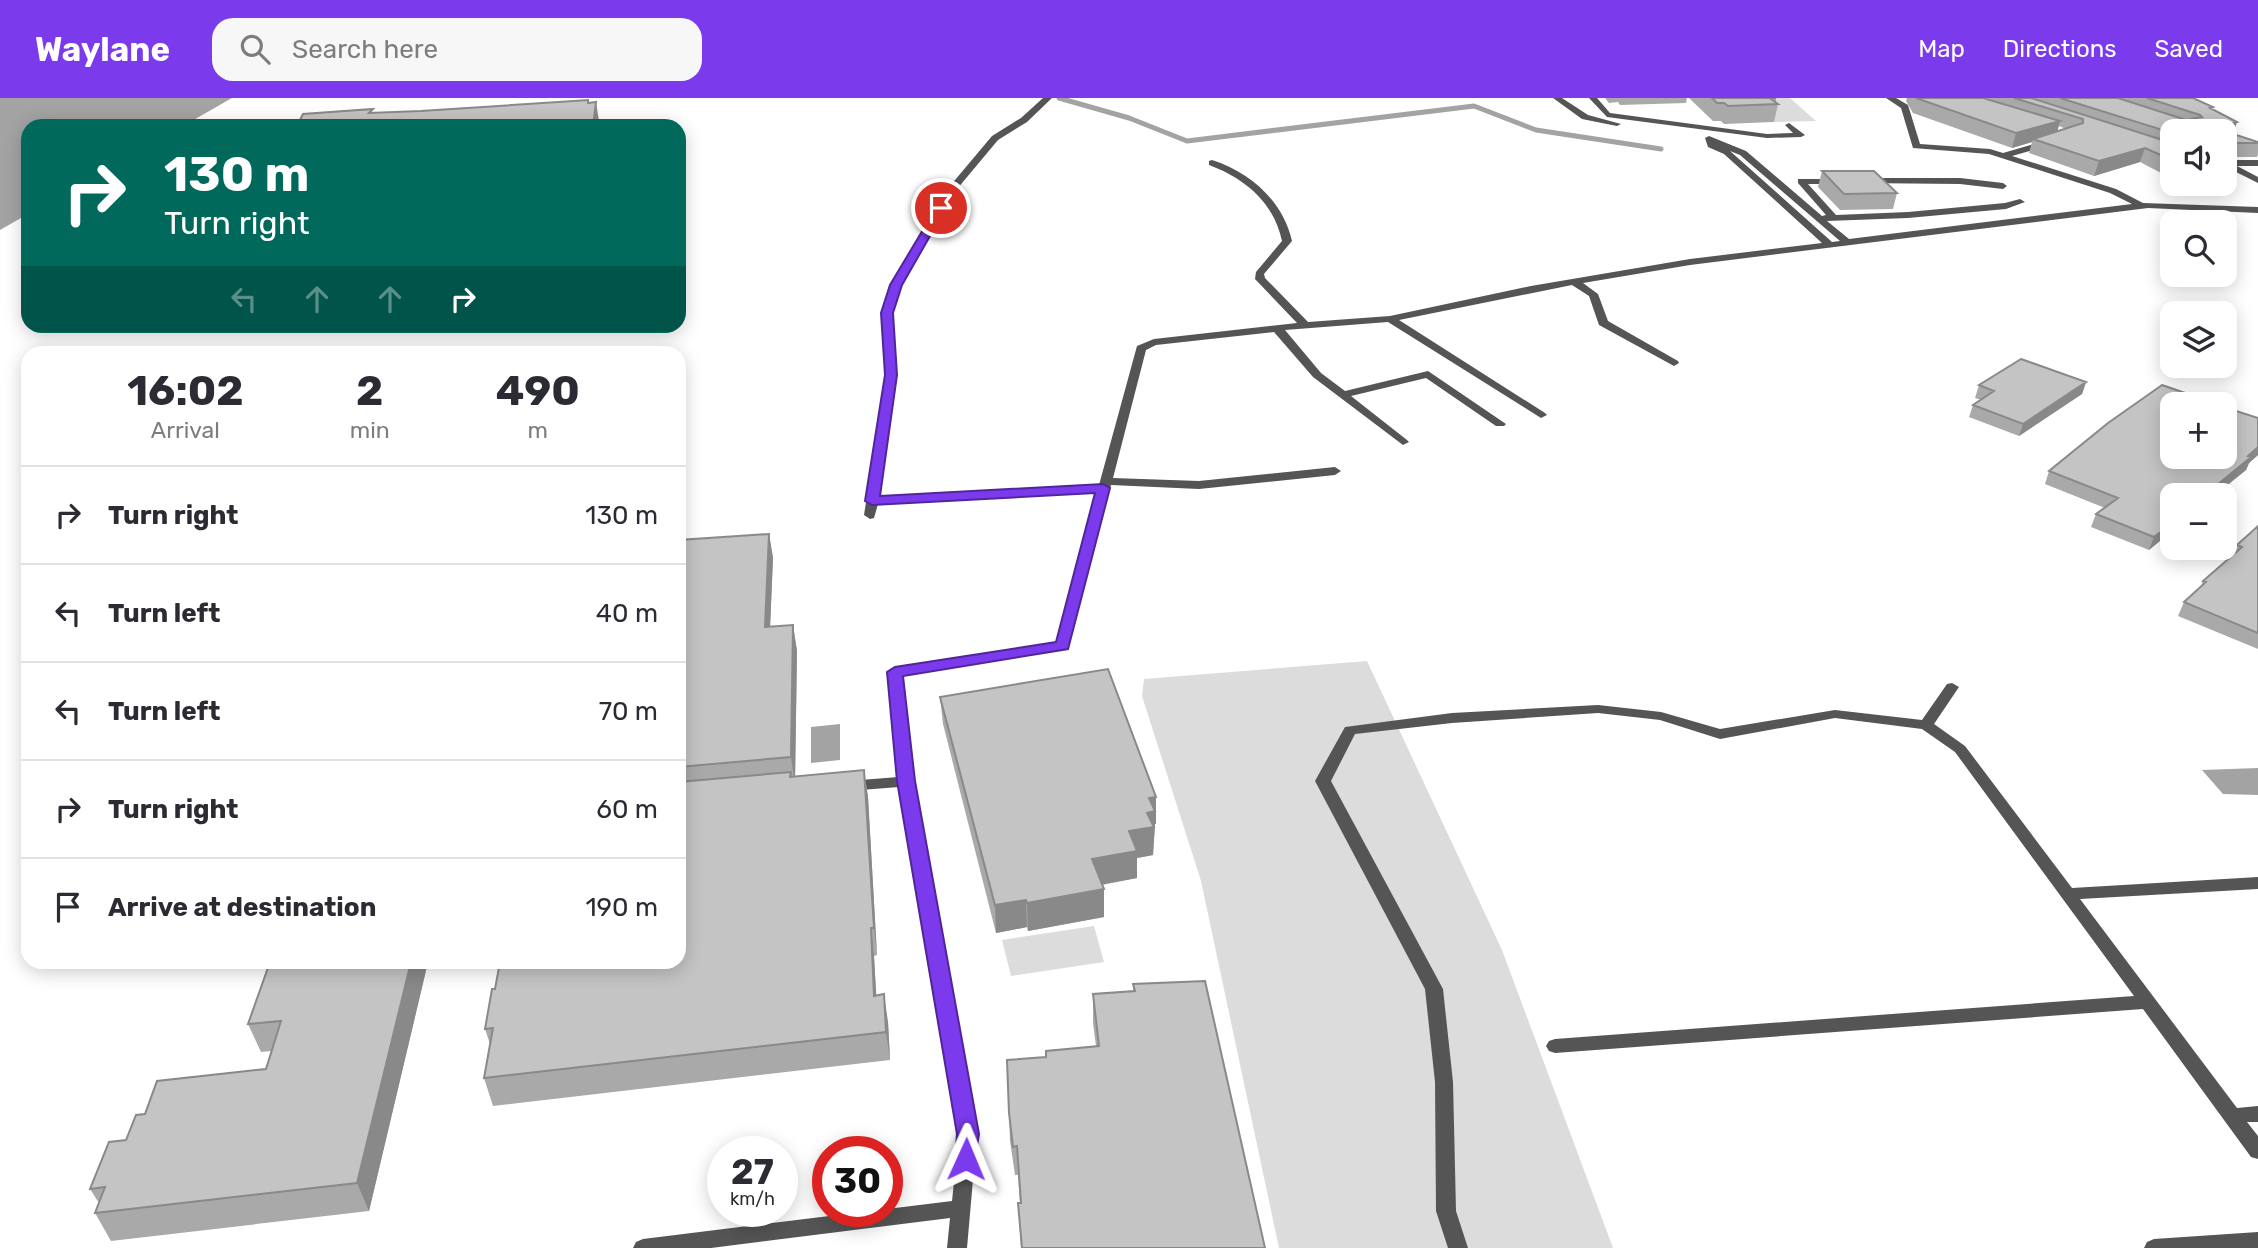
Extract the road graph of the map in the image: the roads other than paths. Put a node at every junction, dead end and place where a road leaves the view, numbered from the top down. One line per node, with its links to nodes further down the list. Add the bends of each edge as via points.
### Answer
1 (1048, 98): 33 (street, via 995,138 953,188 896,285 887,313 891,375)
2 (1557, 98): 6 (street, via 1585,117)
3 (1593, 98): 5 (street, via 1607,116 1767,136 1801,135)
4 (1890, 98): 8 (street, via 1905,107 1916,146)
5 (1789, 125)
6 (1709, 138): 19 (street, via 1743,153); 21 (street, via 1711,145 1727,152)
7 (2062, 139): 8 (street)
8 (2002, 156): 16 (street, via 2113,191)
9 (1212, 163): 24 (street, via 1259,187 1286,231 1287,241 1259,274)
10 (2237, 163): 11 (street)
11 (2258, 163)
12 (2237, 169): 13 (street)
13 (2258, 180)
14 (2003, 186): 18 (street, via 1960,181 1801,181)
15 (2020, 202): 18 (street, via 1908,215)
16 (2142, 206): 17 (street); 20 (street)
17 (2258, 210)
18 (1833, 217): 19 (street)
19 (1819, 218): 20 (street)
20 (1848, 243): 21 (street)
21 (1831, 246): 22 (street, via 1690,262)
22 (1574, 282): 23 (street); 26 (street, via 1593,294 1603,323)
23 (1390, 319): 24 (street); 28 (street)
24 (1305, 325): 25 (street)
25 (1277, 328): 27 (street, via 1317,375); 32 (street, via 1154,342 1141,348)
26 (1674, 363)
27 (1343, 396): 29 (street, via 1428,374); 30 (street)
28 (1541, 415)
29 (1500, 424)
30 (1403, 442)
31 (1335, 471): 32 (street, via 1199,485)
32 (1104, 484): 33 (street); 37 (street, via 1063,646 895,672)
33 (872, 501): 34 (street)
34 (870, 515)
35 (1952, 687): 36 (street)
36 (1926, 725): 40 (street, via 1960,749); 50 (street, via 1835,714 1720,734 1661,716 1598,709 1350,730 1323,781 1434,989 1444,1082 1446,1211)
37 (906, 781): 38 (street); 46 (street, via 968,1134)
38 (826, 788)
39 (2258, 883): 40 (street)
40 (2068, 894): 41 (street)
41 (2147, 1002): 42 (street); 44 (street)
42 (1555, 1046)
43 (2258, 1114): 44 (street)
44 (2232, 1116): 45 (street)
45 (2258, 1151)
46 (961, 1208): 48 (street); 49 (street)
47 (2258, 1241): 51 (street)
48 (643, 1248)
49 (957, 1248)
50 (1458, 1248)
51 (2154, 1248)

